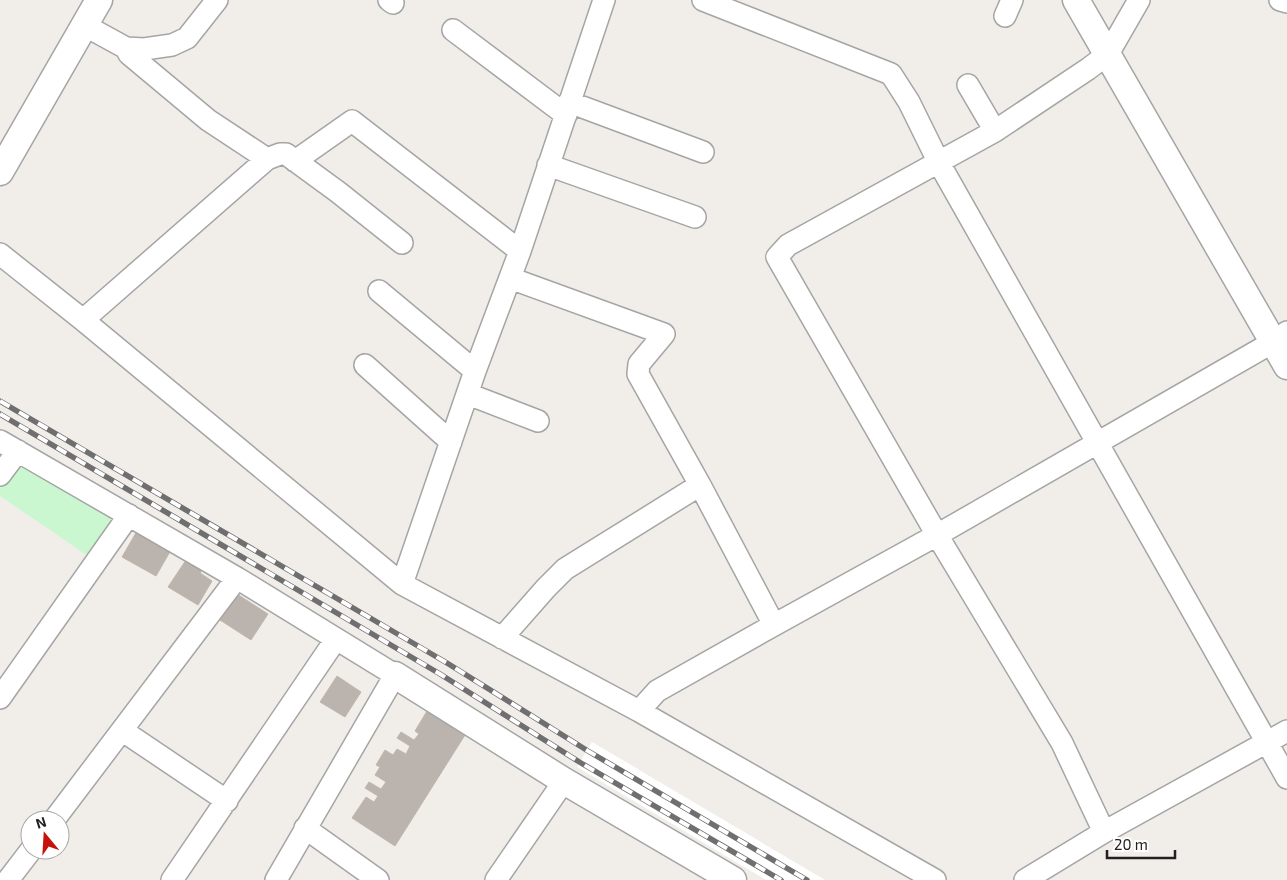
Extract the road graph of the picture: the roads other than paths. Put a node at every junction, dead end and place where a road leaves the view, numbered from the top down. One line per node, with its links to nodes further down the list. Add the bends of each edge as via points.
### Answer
1 (99, 0): 9 (street)
2 (217, 0): 11 (street, via 186,38 172,45)
3 (604, 0): 14 (street)
4 (703, 0): 19 (street, via 891,74 909,102)
5 (1076, 0): 12 (street)
6 (1139, 0): 12 (street)
7 (1280, 0): 8 (street)
8 (1287, 2)
9 (84, 25): 11 (street); 21 (street)
10 (453, 30): 14 (street)
11 (126, 48): 17 (street, via 129,54 208,120)
12 (1108, 54): 15 (street); 29 (street)
13 (968, 85): 15 (street)
14 (567, 109): 16 (street); 20 (street)
15 (995, 131): 19 (street)
16 (703, 152)
17 (267, 159): 18 (street, via 286,154); 28 (street)
18 (295, 160): 23 (street); 24 (street, via 352,121)
19 (939, 163): 36 (street); 41 (street, via 788,245 777,257)
20 (548, 165): 22 (street); 24 (street)
21 (0, 172)
22 (694, 218)
23 (402, 243)
24 (520, 251): 26 (street)
25 (0, 254): 28 (street)
26 (510, 278): 32 (street); 39 (street, via 664,334 640,364 638,374)
27 (379, 291): 32 (street)
28 (83, 320): 43 (street)
29 (1280, 337): 31 (street); 36 (street)
30 (365, 365): 35 (street)
31 (1287, 366)
32 (475, 371): 33 (street)
33 (468, 394): 34 (street); 35 (street)
34 (538, 421)
35 (451, 442): 43 (street)
36 (1097, 444): 41 (street); 52 (street)
37 (9, 446): 38 (street); 40 (street)
38 (0, 475)
39 (700, 485): 44 (street); 45 (street, via 565,569)
40 (129, 515): 42 (street); 48 (street)
41 (937, 535): 44 (street); 58 (street, via 1062,743)
42 (237, 578): 46 (street); 50 (street)
43 (402, 584): 45 (street)
44 (774, 625): 49 (street, via 657,691)
45 (502, 638): 49 (street)
46 (336, 639): 47 (street); 55 (street)
47 (395, 675): 54 (street); 57 (street)
48 (0, 698)
49 (639, 711): 67 (street)
50 (123, 731): 55 (street); 56 (street)
51 (1287, 731): 52 (street)
52 (1266, 742): 53 (street); 58 (street)
53 (1287, 778)
54 (564, 781): 65 (street); 66 (street)
55 (227, 801): 62 (street)
56 (62, 810)
57 (305, 828): 63 (street); 64 (street)
58 (1104, 832): 68 (street)
59 (23, 860): 61 (street)
60 (0, 876): 61 (street)
61 (7, 880)
62 (172, 880)
63 (276, 880)
64 (378, 880)
65 (496, 880)
66 (733, 880)
67 (935, 880)
68 (1025, 880)

